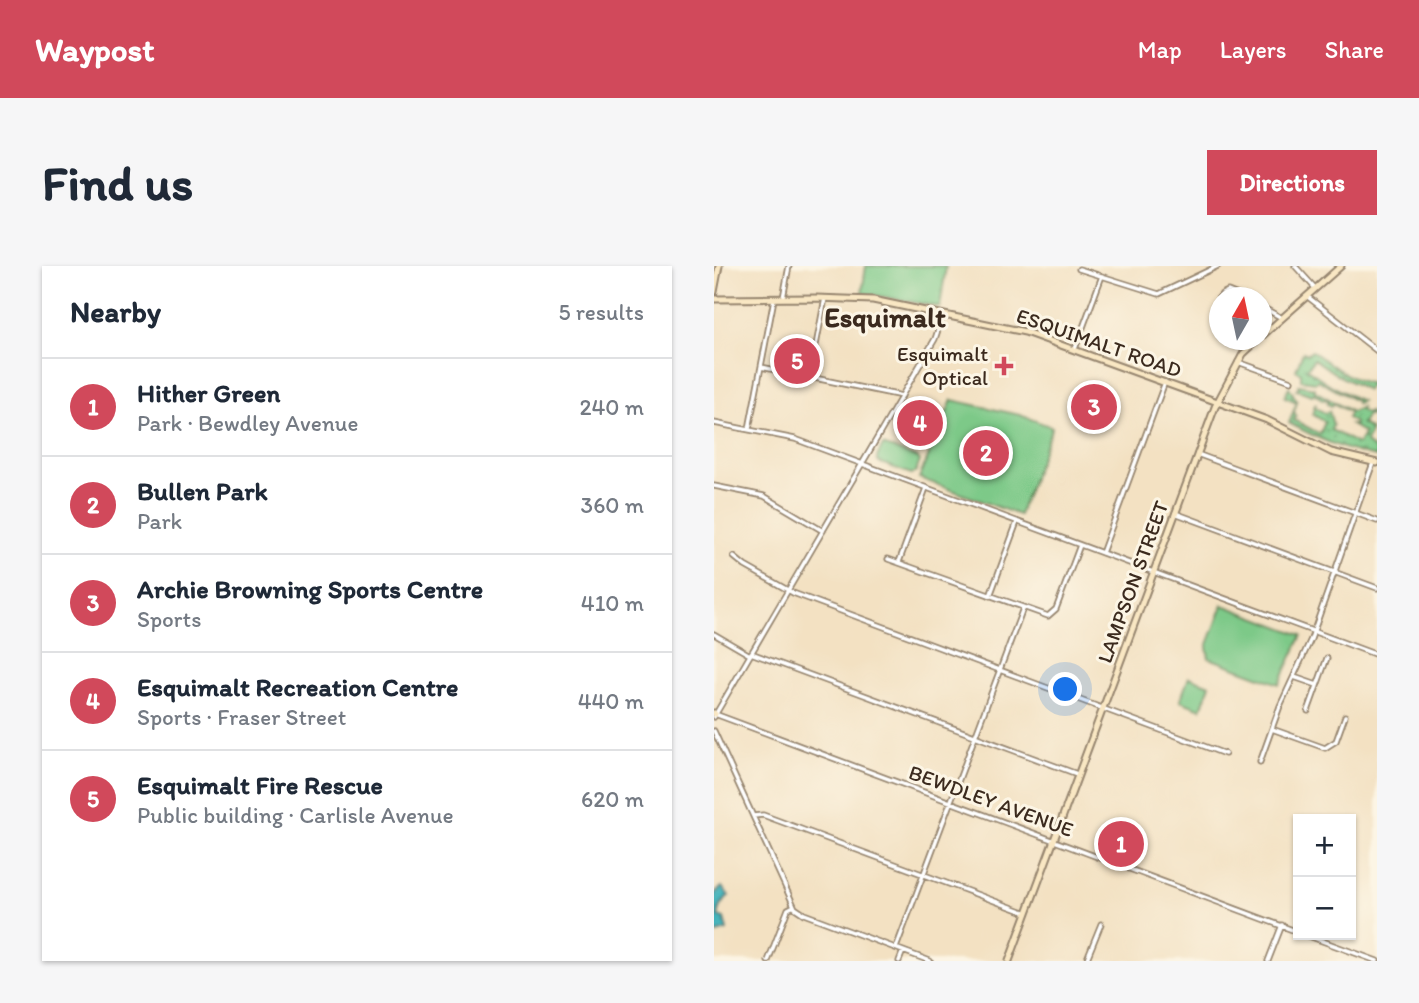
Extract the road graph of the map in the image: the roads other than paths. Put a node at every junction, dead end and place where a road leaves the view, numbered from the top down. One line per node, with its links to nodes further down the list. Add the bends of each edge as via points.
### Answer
1 (719, 266): 9 (main road)
2 (789, 266): 11 (street)
3 (1218, 266): 7 (street, via 1159,294)
4 (1295, 266): 8 (street)
5 (1341, 266): 8 (main road, LAMPSON STREET)
6 (1079, 269): 7 (street)
7 (1102, 276): 19 (street)
8 (1316, 290): 10 (main road, LAMPSON STREET)
9 (714, 292)
10 (1308, 297): 17 (main road, LAMPSON STREET); 21 (street)
11 (783, 298): 12 (main road, ESQUIMALT ROAD); 14 (main road, ESQUIMALT ROAD)
12 (825, 298): 16 (main road, ESQUIMALT ROAD, via 876,300); 24 (street)
13 (714, 299): 14 (main road, ESQUIMALT ROAD)
14 (774, 299): 23 (street)
15 (1272, 312): 17 (street)
16 (944, 314): 19 (main road, ESQUIMALT ROAD, via 1026,332); 27 (street)
17 (1282, 318): 18 (main road, LAMPSON STREET)
18 (1272, 327)
19 (1075, 349): 26 (main road, ESQUIMALT ROAD)
20 (1249, 350): 22 (main road, LAMPSON STREET)
21 (1377, 351)
22 (1238, 362): 25 (street); 28 (main road, LAMPSON STREET)
23 (761, 367): 24 (street); 30 (street)
24 (810, 377): 27 (street)
25 (1291, 381)
26 (1165, 382): 28 (main road, ESQUIMALT ROAD); 42 (street)
27 (902, 396): 33 (street)
28 (1217, 401): 31 (main road, LAMPSON STREET); 32 (main road, ESQUIMALT ROAD, via 1277,424 1331,452)
29 (714, 423): 30 (street)
30 (749, 429): 33 (street, via 795,439)
31 (1197, 454): 36 (main road, LAMPSON STREET); 37 (street)
32 (1375, 463): 37 (street)
33 (862, 464): 35 (street); 40 (street)
34 (714, 486): 40 (street, via 764,496)
35 (926, 488): 39 (street); 45 (street)
36 (1175, 513): 46 (main road, LAMPSON STREET); 47 (street)
37 (1356, 514): 38 (street); 47 (street)
38 (1377, 521)
39 (1018, 522): 41 (street); 50 (street)
40 (823, 531): 49 (street)
41 (1080, 545): 42 (street); 51 (street, via 1056,609 1042,615)
42 (1102, 553): 46 (street)
43 (734, 556): 49 (street)
44 (888, 559): 45 (street)
45 (899, 562): 50 (street)
46 (1153, 572): 52 (street); 60 (main road, LAMPSON STREET)
47 (1335, 572): 48 (street); 52 (street)
48 (1377, 588)
49 (788, 590): 54 (street); 57 (street)
50 (990, 596): 51 (street)
51 (1023, 608): 57 (street)
52 (1313, 631): 55 (street); 58 (street)
53 (714, 634): 54 (street)
54 (750, 654): 62 (street); 66 (street)
55 (1377, 655)
56 (1327, 658): 59 (street)
57 (999, 670): 60 (street); 66 (street)
58 (1294, 677): 59 (street); 64 (street)
59 (1317, 685): 61 (street)
60 (1103, 708): 67 (street); 69 (main road, LAMPSON STREET)
61 (1308, 711)
62 (714, 715): 70 (street, BEWDLEY AVENUE)
63 (1345, 716): 64 (street, via 1336,741 1325,748)
64 (1272, 729): 68 (street)
65 (714, 731): 71 (street)
66 (975, 736): 69 (street); 70 (street)
67 (1225, 754)
68 (1260, 762)
69 (1078, 775): 72 (main road, LAMPSON STREET)
70 (950, 803): 72 (street, BEWDLEY AVENUE); 73 (street)
71 (753, 816): 73 (street, via 763,815); 74 (street)
72 (1053, 841): 75 (main road, LAMPSON STREET); 77 (street, BEWDLEY AVENUE)
73 (923, 875): 75 (street); 80 (street)
74 (794, 906): 80 (street, via 804,914); 82 (street, via 788,909)
75 (1027, 914): 85 (main road, LAMPSON STREET)
76 (1101, 924): 86 (street)
77 (1282, 925): 78 (street, BEWDLEY AVENUE); 87 (street)
78 (1293, 930)
79 (1320, 940): 88 (street)
80 (896, 948): 81 (street)
81 (903, 951): 83 (street); 84 (street)
82 (768, 961)
83 (899, 961)
84 (930, 961)
85 (1009, 961)
86 (1086, 961)
87 (1268, 961)
88 (1377, 961)

